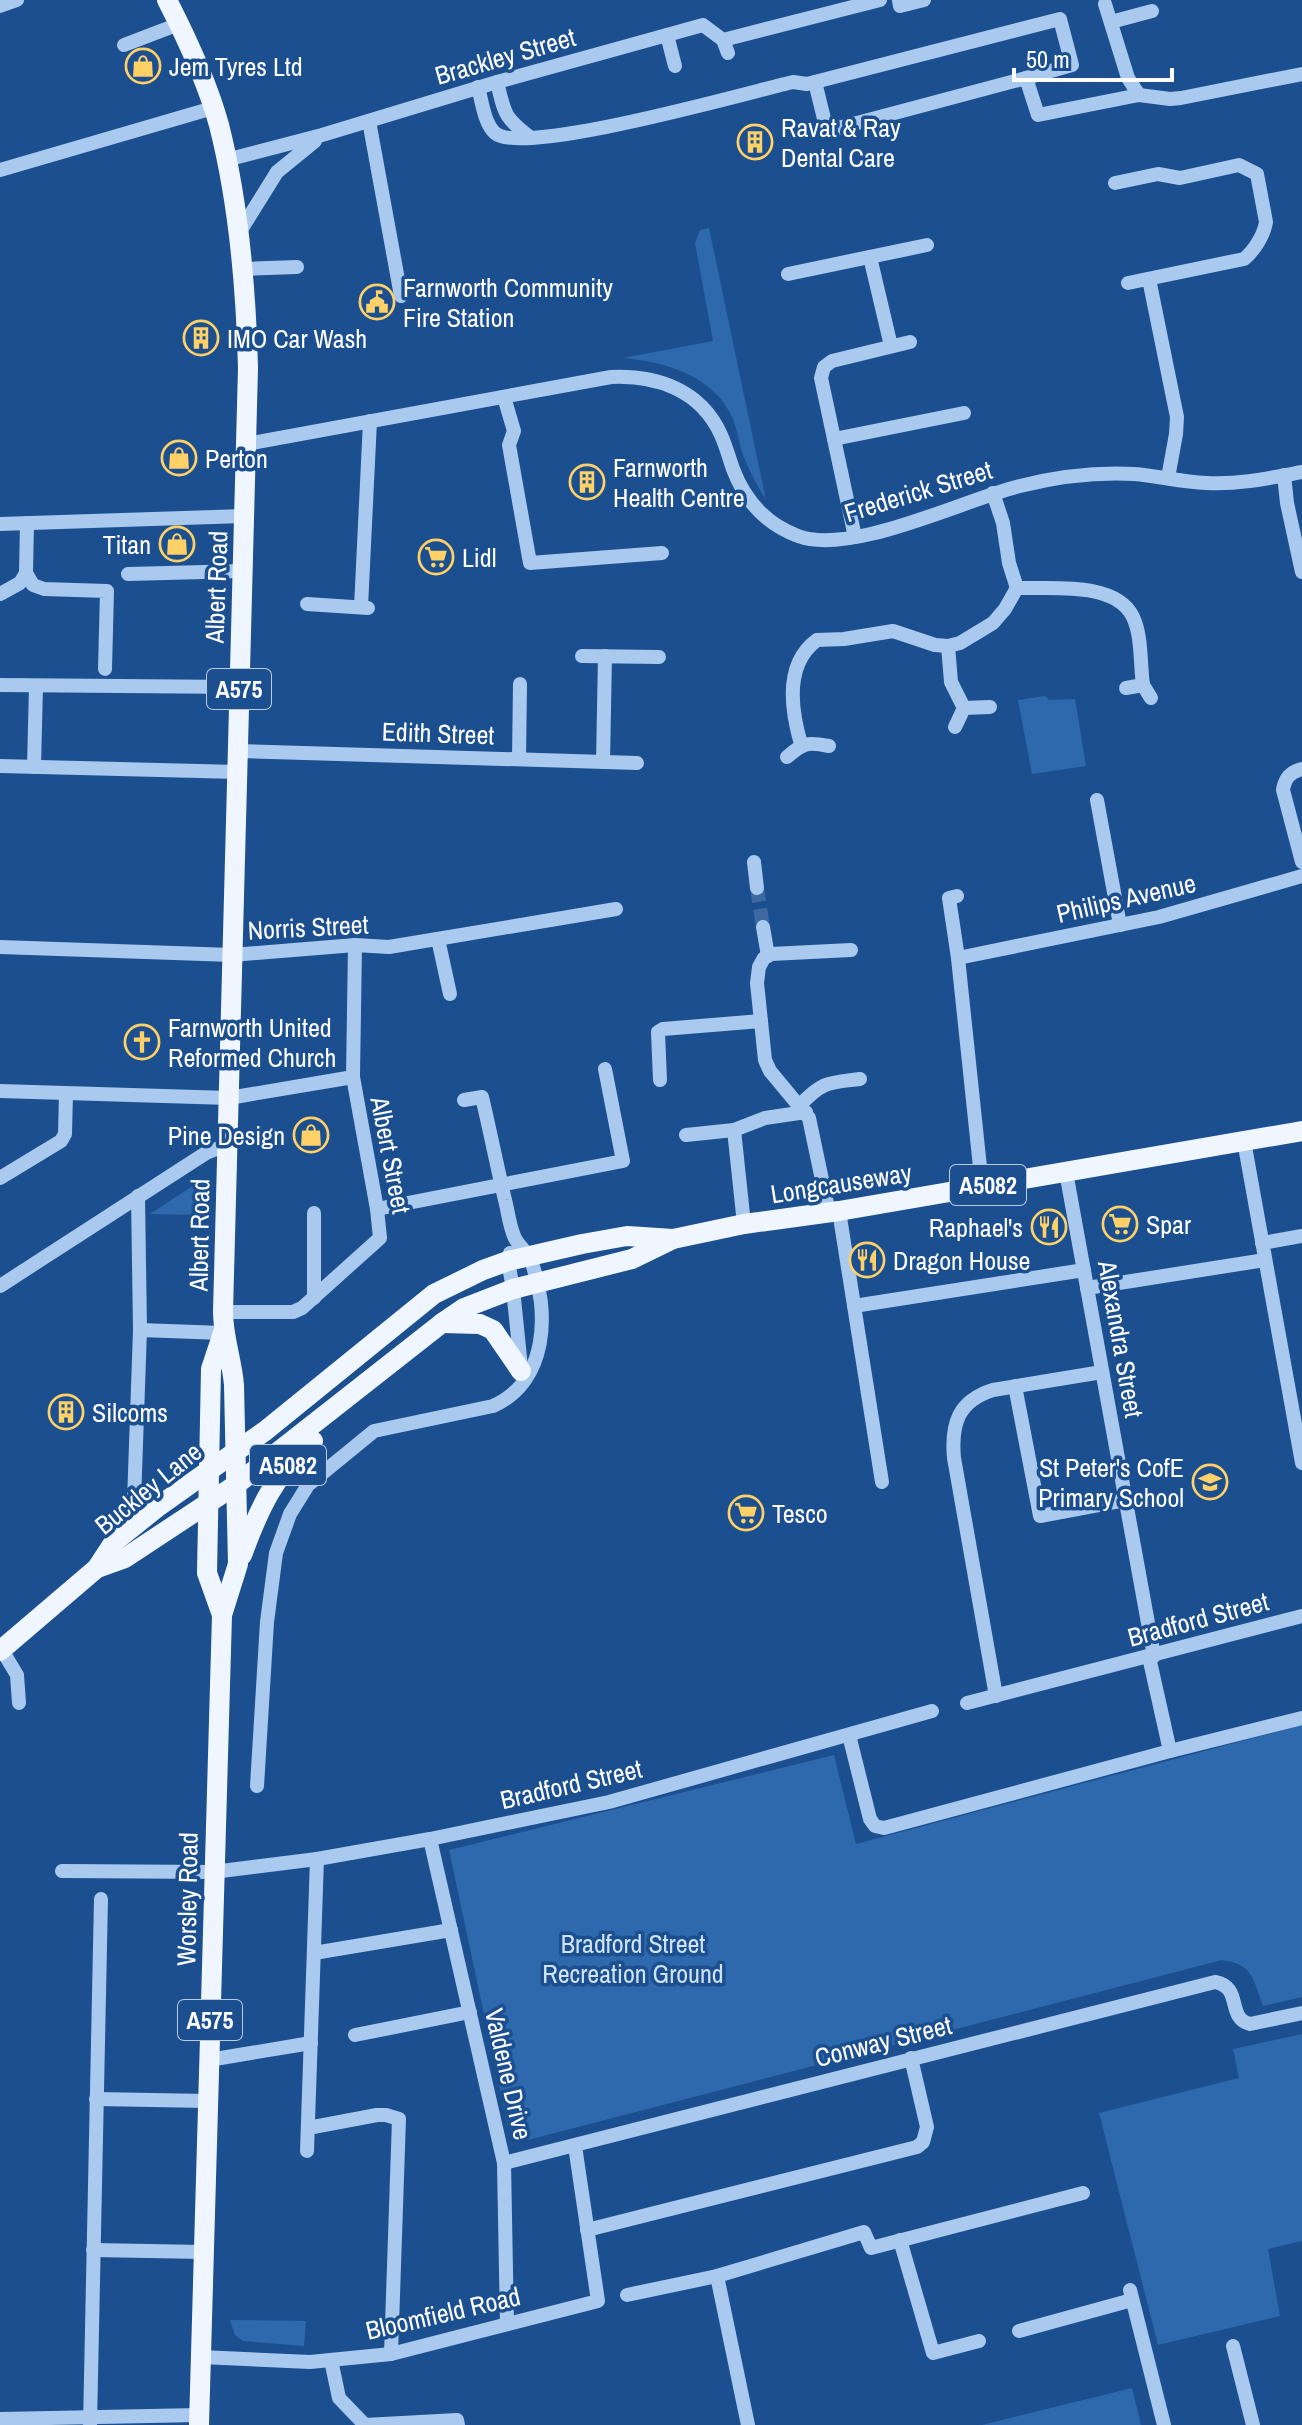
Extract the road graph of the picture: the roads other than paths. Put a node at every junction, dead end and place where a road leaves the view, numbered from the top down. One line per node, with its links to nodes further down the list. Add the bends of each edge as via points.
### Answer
1 (17, 0): 7 (street)
2 (167, 0): 10 (main road, Albert Road / A575)
3 (880, 0): 11 (street, Brackley Street, via 725,47 703,25)
4 (899, 0): 5 (street, via 900,6)
5 (924, 0)
6 (1105, 4): 9 (street)
7 (0, 6)
8 (1152, 11): 9 (street)
9 (1111, 22): 19 (street, via 1128,78)
10 (179, 24): 12 (street); 20 (main road, Albert Road / A575)
11 (667, 35): 13 (street); 16 (street, Brackley Street)
12 (124, 45)
13 (675, 66)
14 (1302, 74): 19 (street, via 1181,98)
15 (1026, 78): 17 (street, via 827,131); 17 (street, via 1072,65 1060,19); 19 (street, via 1038,115)
16 (497, 82): 18 (street, Brackley Street); 23 (street, via 506,116)
17 (815, 82): 23 (street, via 793,82 669,115)
18 (478, 87): 21 (street, Brackley Street); 23 (street, via 495,133)
19 (1139, 95)
20 (213, 108): 24 (main road, Albert Road / A575); 25 (street)
21 (369, 121): 22 (street, Brackley Street); 35 (street)
22 (322, 135): 24 (street, Brackley Street); 27 (street, Brackley Street, via 277,172)
23 (532, 138)
24 (226, 160): 27 (main road, Albert Road / A575)
25 (0, 170)
26 (1115, 183): 33 (street, via 1158,174 1180,178 1239,165 1257,174 1266,228 1250,254)
27 (239, 233): 31 (main road, Albert Road / A575)
28 (927, 245): 29 (street)
29 (870, 257): 32 (street); 37 (street)
30 (297, 267): 31 (street)
31 (242, 269): 42 (main road, Albert Road / A575)
32 (788, 274)
33 (1149, 279): 34 (street); 45 (street, via 1177,417)
34 (1128, 283)
35 (401, 296)
36 (910, 342): 37 (street)
37 (891, 346): 41 (street, via 824,367 821,378)
38 (504, 397): 40 (street, Frederick Street); 50 (street, Frederick Street, via 611,377 670,385 712,418 742,489 765,518 802,538); 51 (street, via 514,431 509,445 530,563)
39 (964, 413): 41 (street)
40 (370, 421): 42 (street, Frederick Street); 58 (street, via 364,608)
41 (834, 439): 50 (street)
42 (247, 444): 47 (main road, Albert Road / A575)
43 (1302, 472): 44 (street, Frederick Street)
44 (1284, 475): 45 (street, Frederick Street, via 1238,483); 53 (street)
45 (1168, 478): 46 (street, Frederick Street, via 1068,477)
46 (993, 493): 50 (street, Frederick Street); 56 (street)
47 (244, 516): 48 (street); 52 (main road, Albert Road / A575)
48 (27, 523): 49 (street); 54 (street)
49 (0, 524)
50 (855, 537)
51 (662, 553)
52 (242, 571): 55 (street); 68 (main road, Albert Road / A575)
53 (1302, 572)
54 (26, 573): 57 (street, via 20,583); 63 (street, via 33,585 44,589 107,591)
55 (128, 574)
56 (1017, 588): 59 (street, via 993,623); 66 (street, via 1095,591 1125,605 1137,632)
57 (0, 594)
58 (307, 604)
59 (948, 646): 72 (street, via 951,682); 74 (street, via 893,631 817,640 799,658 793,683 793,716)
60 (582, 656): 61 (street)
61 (605, 656): 62 (street); 79 (street)
62 (659, 657)
63 (105, 669)
64 (520, 684): 77 (street)
65 (0, 685): 67 (street)
66 (1143, 685): 69 (street); 70 (street)
67 (36, 686): 68 (street); 82 (street)
68 (239, 687): 78 (main road, Albert Road / A575)
69 (1126, 688)
70 (1151, 698)
71 (990, 707): 72 (street)
72 (964, 708): 73 (street)
73 (955, 727)
74 (801, 744): 75 (street); 76 (street)
75 (829, 746)
76 (787, 757)
77 (519, 759): 78 (street, Edith Street); 79 (street, Edith Street)
78 (238, 761): 82 (street, Edith Street); 97 (main road, Albert Road / A575)
79 (603, 762): 80 (street, Edith Street)
80 (637, 763)
81 (0, 766): 82 (street, Edith Street)
82 (34, 767)
83 (1302, 769): 85 (street, via 1293,771 1283,790)
84 (1097, 800): 91 (street)
85 (1300, 856)
86 (754, 862): 88 (street)
87 (1302, 876): 91 (street, Philips Avenue)
88 (757, 888)
89 (957, 896): 99 (street, via 949,898)
90 (616, 909): 93 (street, Norris Street)
91 (1120, 925): 99 (street, Philips Avenue)
92 (763, 927): 98 (street)
93 (438, 939): 94 (street, Norris Street, via 389,947); 100 (street)
94 (355, 945): 97 (street, Norris Street); 103 (street, Albert Street)
95 (0, 947): 97 (street, Norris Street)
96 (851, 950): 98 (street)
97 (232, 955): 108 (main road, Albert Road / A575)
98 (768, 956): 101 (street, via 759,967 757,983)
99 (958, 958): 119 (street)
100 (450, 994)
101 (761, 1021): 105 (street, via 663,1029 658,1032); 110 (street, via 767,1066)
102 (605, 1069): 118 (street, via 623,1161)
103 (353, 1077): 108 (street); 121 (street, Albert Street)
104 (860, 1079): 110 (street, via 820,1086)
105 (660, 1080)
106 (0, 1091): 107 (street)
107 (66, 1093): 108 (street); 117 (street, via 61,1141)
108 (229, 1098): 115 (main road, Albert Road / A575)
109 (464, 1100): 118 (street, via 482,1097)
110 (803, 1108): 111 (street); 122 (street)
111 (734, 1130): 113 (street); 124 (street)
112 (1302, 1131): 114 (main road, Longcauseway / A5082)
113 (686, 1135)
114 (1244, 1141): 116 (main road, Longcauseway / A5082); 128 (street)
115 (227, 1145): 120 (street); 139 (main road, Albert Road / A575)
116 (1066, 1172): 119 (main road, Longcauseway / A5082); 132 (street, Alexandra Street)
117 (0, 1178)
118 (501, 1185): 121 (street); 126 (street)
119 (982, 1186): 122 (main road, Longcauseway / A5082)
120 (138, 1196): 133 (street); 141 (street)
121 (377, 1209): 137 (street, Albert Street, via 377,1242)
122 (834, 1212): 124 (main road, Longcauseway / A5082); 138 (street)
123 (314, 1213): 137 (street)
124 (744, 1224): 127 (main road, Longcauseway / A5082)
125 (1302, 1236): 128 (street)
126 (514, 1237): 129 (street); 131 (street)
127 (673, 1239): 129 (main road, Longcauseway / A5082, via 627,1236); 134 (main road, Longcauseway / A5082, via 632,1259)
128 (1262, 1243): 130 (street)
129 (529, 1257): 131 (main road, Longcauseway / A5082); 134 (street)
130 (1265, 1260): 135 (street); 146 (street)
131 (508, 1261): 136 (street); 148 (main road, Longcauseway / A5082, via 434,1294)
132 (1084, 1270): 135 (street, Alexandra Street); 138 (street)
133 (3, 1279)
134 (538, 1282): 136 (main road, Longcauseway / A5082); 143 (street, via 539,1356 532,1371)
135 (1087, 1288): 142 (street, Alexandra Street)
136 (513, 1289): 140 (main road, Longcauseway / A5082, via 464,1308); 143 (street)
137 (314, 1298): 139 (street, Albert Street, via 293,1312)
138 (854, 1306): 152 (street)
139 (223, 1322): 141 (street, Albert Street); 147 (main road, Albert Road / A575, via 211,1369); 149 (main road, Albert Road / A575, via 233,1370)
140 (442, 1323): 143 (main road, via 480,1324 493,1330); 144 (main road, Longcauseway / A5082)
141 (140, 1330): 156 (street, via 134,1501)
142 (1102, 1372): 145 (street); 154 (street, Alexandra Street)
143 (521, 1378): 170 (street, via 511,1397 493,1406 374,1431 308,1485 276,1553)
144 (363, 1385): 148 (main road, via 291,1424); 153 (main road, Longcauseway / A5082); 157 (main road, A5082, via 277,1479)
145 (1015, 1386): 154 (street, via 1040,1516); 163 (street, via 980,1394 959,1413 953,1443)
146 (1297, 1403): 150 (street)
147 (210, 1416): 149 (main road); 151 (main road, Albert Road / A575)
148 (265, 1431): 149 (main road, Longcauseway / A5082)
149 (236, 1442): 151 (main road, Buckley Lane / A5082); 153 (main road, Worsley Road / A575)
150 (1302, 1463)
151 (208, 1471): 155 (main road, Worsley Road / A575); 156 (main road, Buckley Lane / A5082)
152 (882, 1482)
153 (237, 1484): 155 (main road, Buckley Lane / A5082); 157 (main road, Worsley Road / A575)
154 (1125, 1500): 162 (street, Alexandra Street)
155 (209, 1502): 158 (main road, Buckley Lane / A5082, via 125,1558); 159 (main road, Worsley Road / A575, via 207,1573)
156 (145, 1518): 158 (main road, Buckley Lane / A5082, via 114,1542)
157 (238, 1564): 159 (main road, Worsley Road / A575)
158 (97, 1568): 161 (main road, Buckley Lane / A5082)
159 (222, 1615): 174 (main road, Worsley Road / A575)
160 (1302, 1616): 162 (street, Bradford Street)
161 (2, 1645): 164 (street, via 17,1675)
162 (1151, 1656): 163 (street, Bradford Street); 169 (street, Alexandra Street)
163 (996, 1696): 165 (street, Bradford Street)
164 (19, 1703)
165 (967, 1703)
166 (932, 1711): 168 (street, Bradford Street)
167 (1302, 1718): 169 (street)
168 (849, 1735): 169 (street, via 870,1819 884,1828); 171 (street, Bradford Street, via 609,1802)
169 (1170, 1751)
170 (257, 1786)
171 (430, 1839): 172 (street, Bradford Street); 176 (street, Valdene Drive)
172 (317, 1859): 174 (street, Bradford Street); 177 (street)
173 (62, 1871): 174 (street, Bradford Street)
174 (213, 1872): 183 (main road, Worsley Road / A575)
175 (101, 1899): 184 (street)
176 (451, 1930): 177 (street); 178 (street, Valdene Drive)
177 (314, 1953): 181 (street)
178 (470, 2012): 180 (street); 189 (street, Valdene Drive)
179 (1302, 2013): 182 (street, Conway Street, via 1250,2024 1239,2018 1230,1989 1215,1982)
180 (355, 2035)
181 (311, 2043): 183 (street); 186 (street)
182 (911, 2058): 187 (street, Conway Street); 191 (street, via 927,2127 917,2147)
183 (209, 2060): 185 (main road, Worsley Road / A575)
184 (96, 2099): 185 (street); 193 (street)
185 (208, 2101): 194 (main road, Worsley Road / A575)
186 (308, 2128): 188 (street); 201 (street, via 377,2115 399,2119)
187 (575, 2146): 189 (street, Conway Street); 191 (street)
188 (307, 2151)
189 (504, 2163): 197 (street, Valdene Drive)
190 (1083, 2193): 192 (street)
191 (587, 2230): 197 (street, Bloomfield Road, via 598,2301)
192 (900, 2240): 195 (street, via 871,2248 864,2232); 199 (street, via 933,2353)
193 (93, 2250): 194 (street); 206 (street)
194 (204, 2252): 202 (main road, Worsley Road / A575)
195 (717, 2276): 196 (street); 208 (street)
196 (627, 2295)
197 (507, 2324): 201 (street, Bloomfield Road)
198 (1019, 2331): 209 (street, via 1131,2295)
199 (979, 2341)
200 (1233, 2346): 210 (street)
201 (391, 2354): 203 (street, Bloomfield Road)
202 (201, 2357): 203 (street, Bloomfield Road); 205 (main road, Worsley Road / A575)
203 (331, 2360): 207 (street, via 339,2398 365,2425 457,2420)
204 (0, 2419): 206 (street)
205 (199, 2420): 206 (street)
206 (90, 2421)
207 (458, 2425)
208 (748, 2425)
209 (1164, 2425)
210 (1253, 2425)

